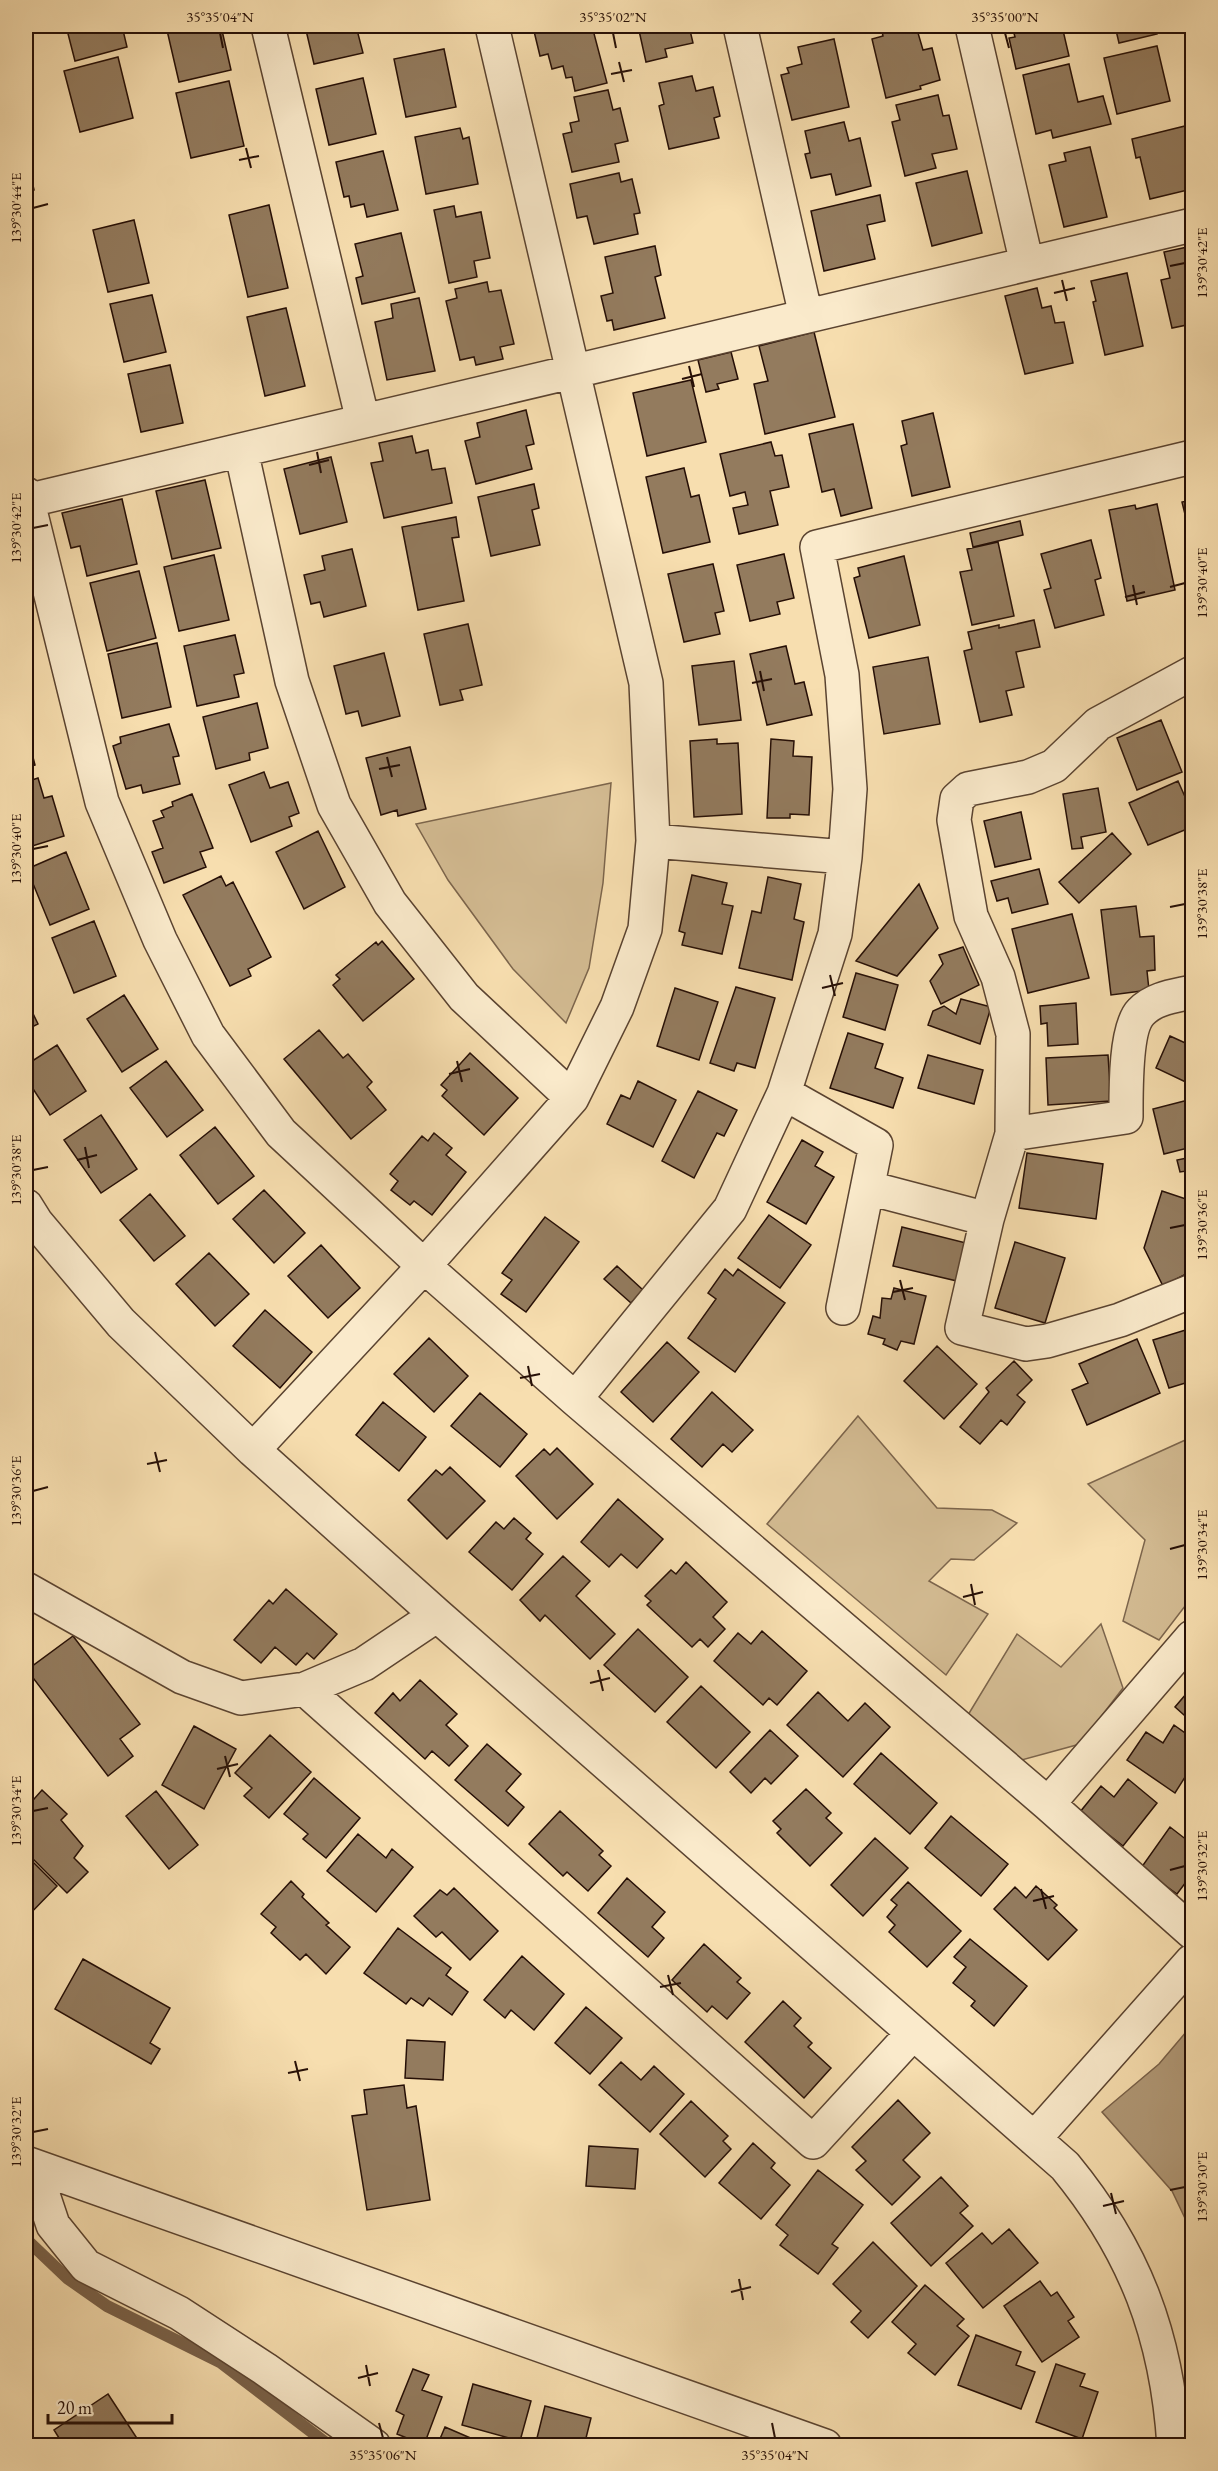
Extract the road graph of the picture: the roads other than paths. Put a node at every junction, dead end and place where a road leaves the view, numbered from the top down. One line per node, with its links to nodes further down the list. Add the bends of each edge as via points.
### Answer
1 (268, 26): 9 (street)
2 (492, 26): 8 (street)
3 (740, 26): 7 (street)
4 (972, 26): 6 (street)
5 (1192, 225): 6 (street)
6 (1027, 264): 7 (street)
7 (807, 316): 8 (street)
8 (573, 371): 9 (street); 14 (street, via 646,684)
9 (363, 421): 10 (street)
10 (241, 450): 12 (street); 18 (street, via 292,681 334,805 390,903 464,997)
11 (1192, 457): 15 (street, via 817,547 842,675 850,789)
12 (26, 498): 23 (street, via 102,802 160,940 208,1035 281,1133)
13 (1192, 673): 19 (street, via 1098,724 1054,766 1028,777 968,789 957,799 954,820 971,916 998,978 1013,1034)
14 (653, 841): 15 (street); 18 (street, via 645,929 617,1007)
15 (845, 857): 17 (street, via 835,934)
16 (1192, 992): 19 (street, via 1160,999 1140,1012 1128,1045 1126,1117)
17 (784, 1093): 20 (street, via 876,1145); 26 (street, via 730,1209)
18 (572, 1098): 23 (street)
19 (1012, 1134): 22 (street)
20 (868, 1188): 22 (street); 25 (street)
21 (26, 1206): 27 (street, via 121,1323)
22 (987, 1219): 24 (street, via 962,1328 1026,1344 1047,1341 1120,1320)
23 (424, 1266): 26 (street); 27 (street)
24 (1192, 1291)
25 (843, 1308)
26 (575, 1399): 32 (street)
27 (253, 1450): 29 (street)
28 (26, 1589): 31 (street, via 182,1677 241,1698)
29 (437, 1615): 31 (street, via 364,1664); 35 (street)
30 (1192, 1637): 32 (street)
31 (305, 1689): 35 (street, via 813,2142)
32 (1048, 1804): 33 (street)
33 (1192, 1932)
34 (1192, 1961): 36 (street)
35 (913, 2033): 36 (street)
36 (1034, 2139): 40 (street, via 1065,2166 1091,2198 1134,2273 1163,2357 1172,2402)
37 (33, 2166): 38 (street, via 54,2225 86,2266 179,2313); 39 (street)
38 (374, 2445)
39 (825, 2445)
40 (1174, 2445)

